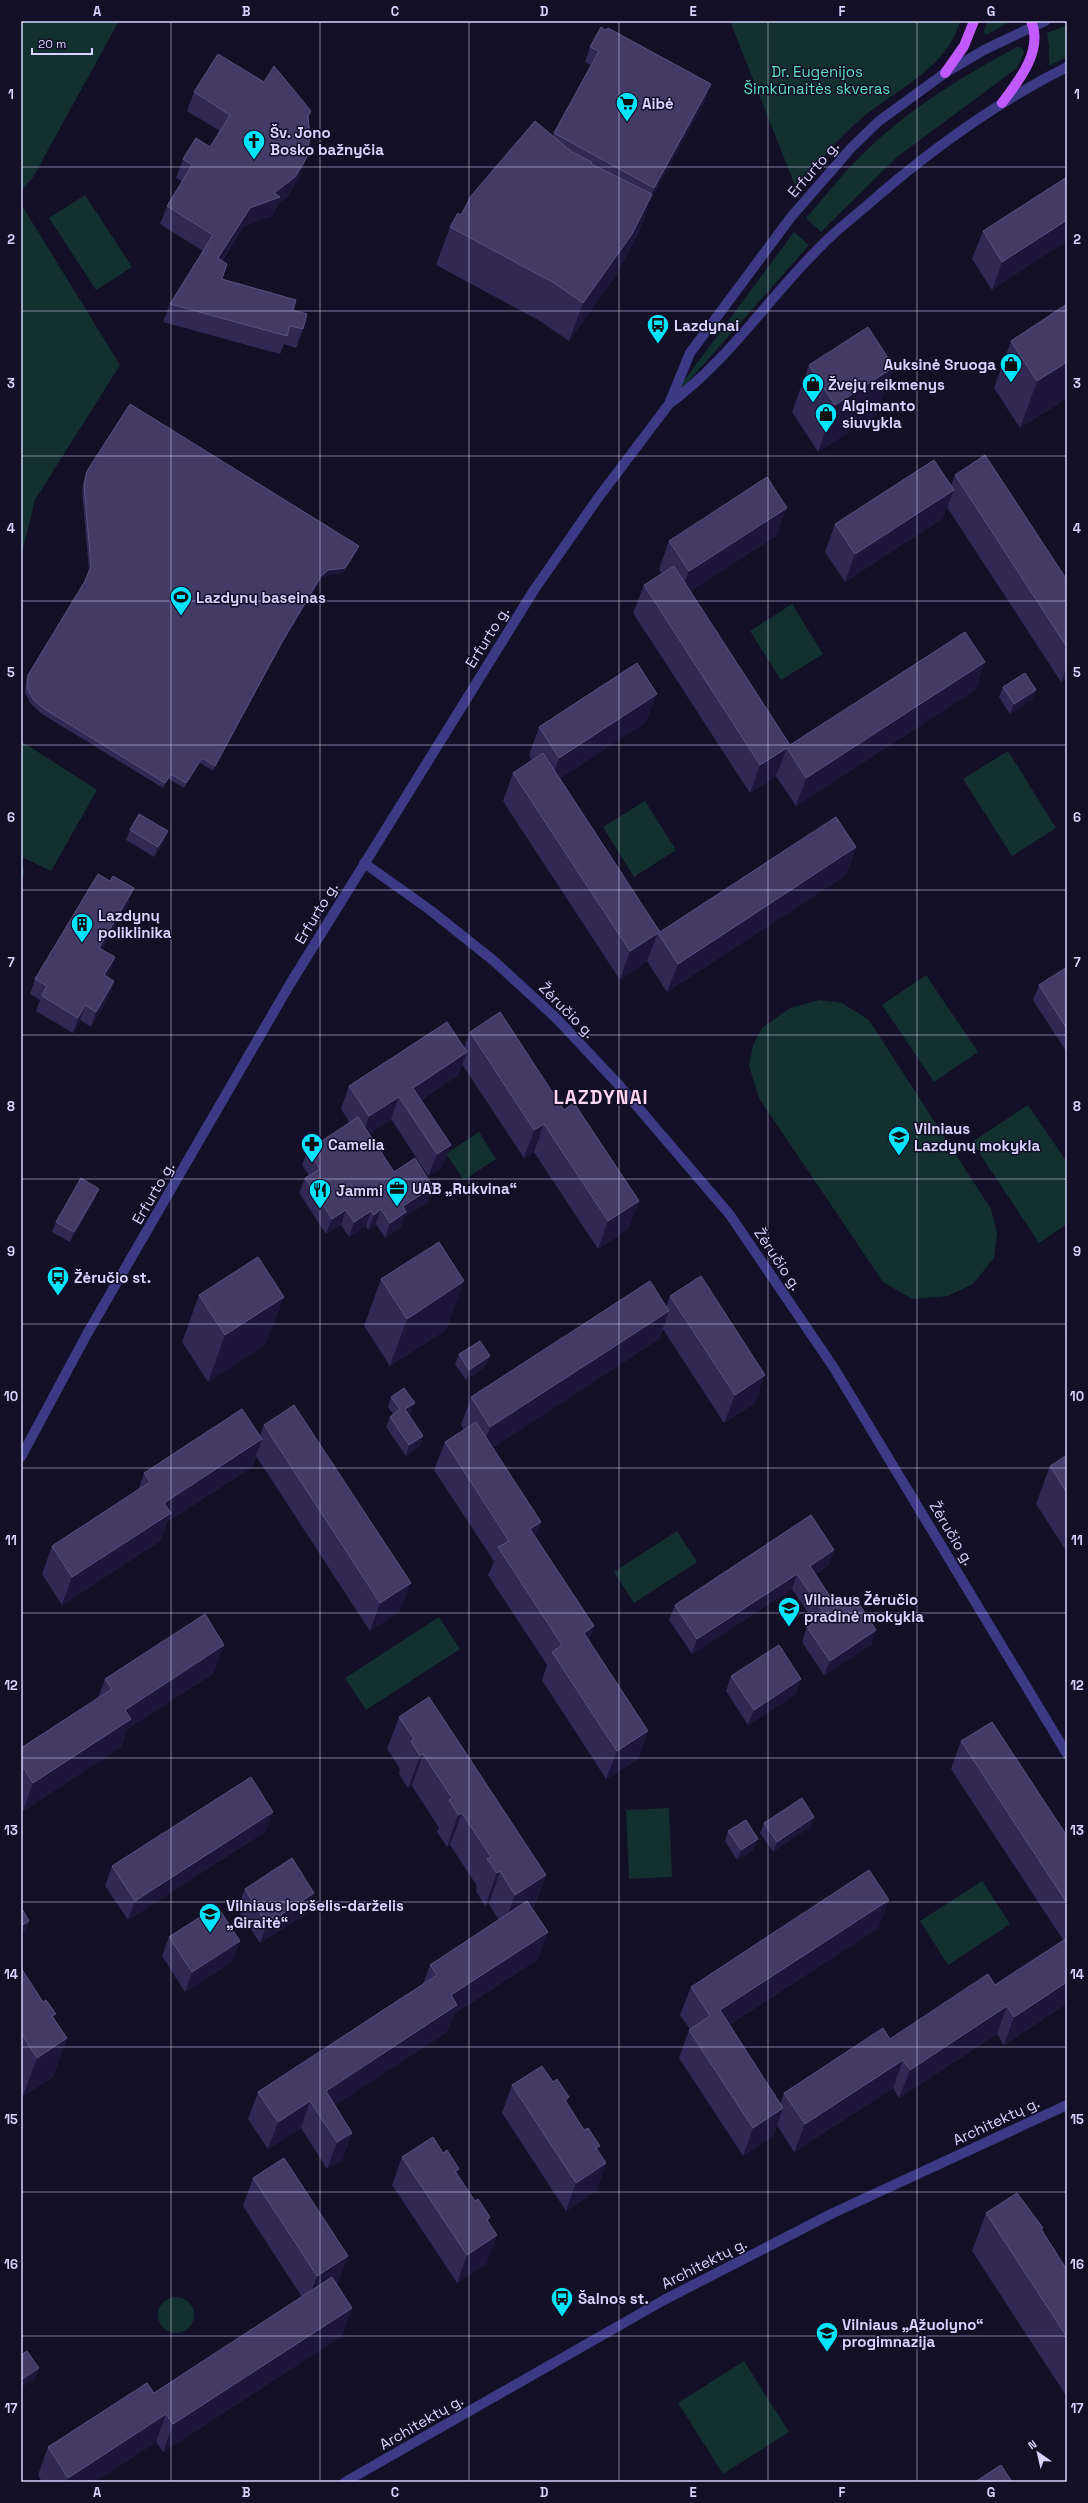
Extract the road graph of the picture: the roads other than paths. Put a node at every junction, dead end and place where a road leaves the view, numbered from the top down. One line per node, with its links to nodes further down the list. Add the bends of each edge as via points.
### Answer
1 (974, 21): 5 (main road, via 964,46)
2 (1045, 21): 3 (street, Erfurto g.)
3 (1032, 23): 5 (street, Erfurto g.); 6 (main road, via 1034,48 1019,80)
4 (1067, 68): 6 (street, Erfurto g.)
5 (945, 73): 7 (street, Erfurto g., via 879,121 852,147 791,217 690,353)
6 (1002, 103): 7 (street, Erfurto g., via 895,181 821,246 738,342 695,385)
7 (669, 404): 8 (street, Erfurto g., via 598,498 534,590)
8 (364, 863): 9 (street, Erfurto g., via 290,984 87,1334); 10 (street, Žėručio g., via 430,910 482,952 557,1019 618,1084 730,1215 834,1368)
9 (21, 1458)
10 (1067, 1754)
11 (1067, 2105): 12 (street, Architektų g., via 831,2214 664,2300)
12 (345, 2482)

